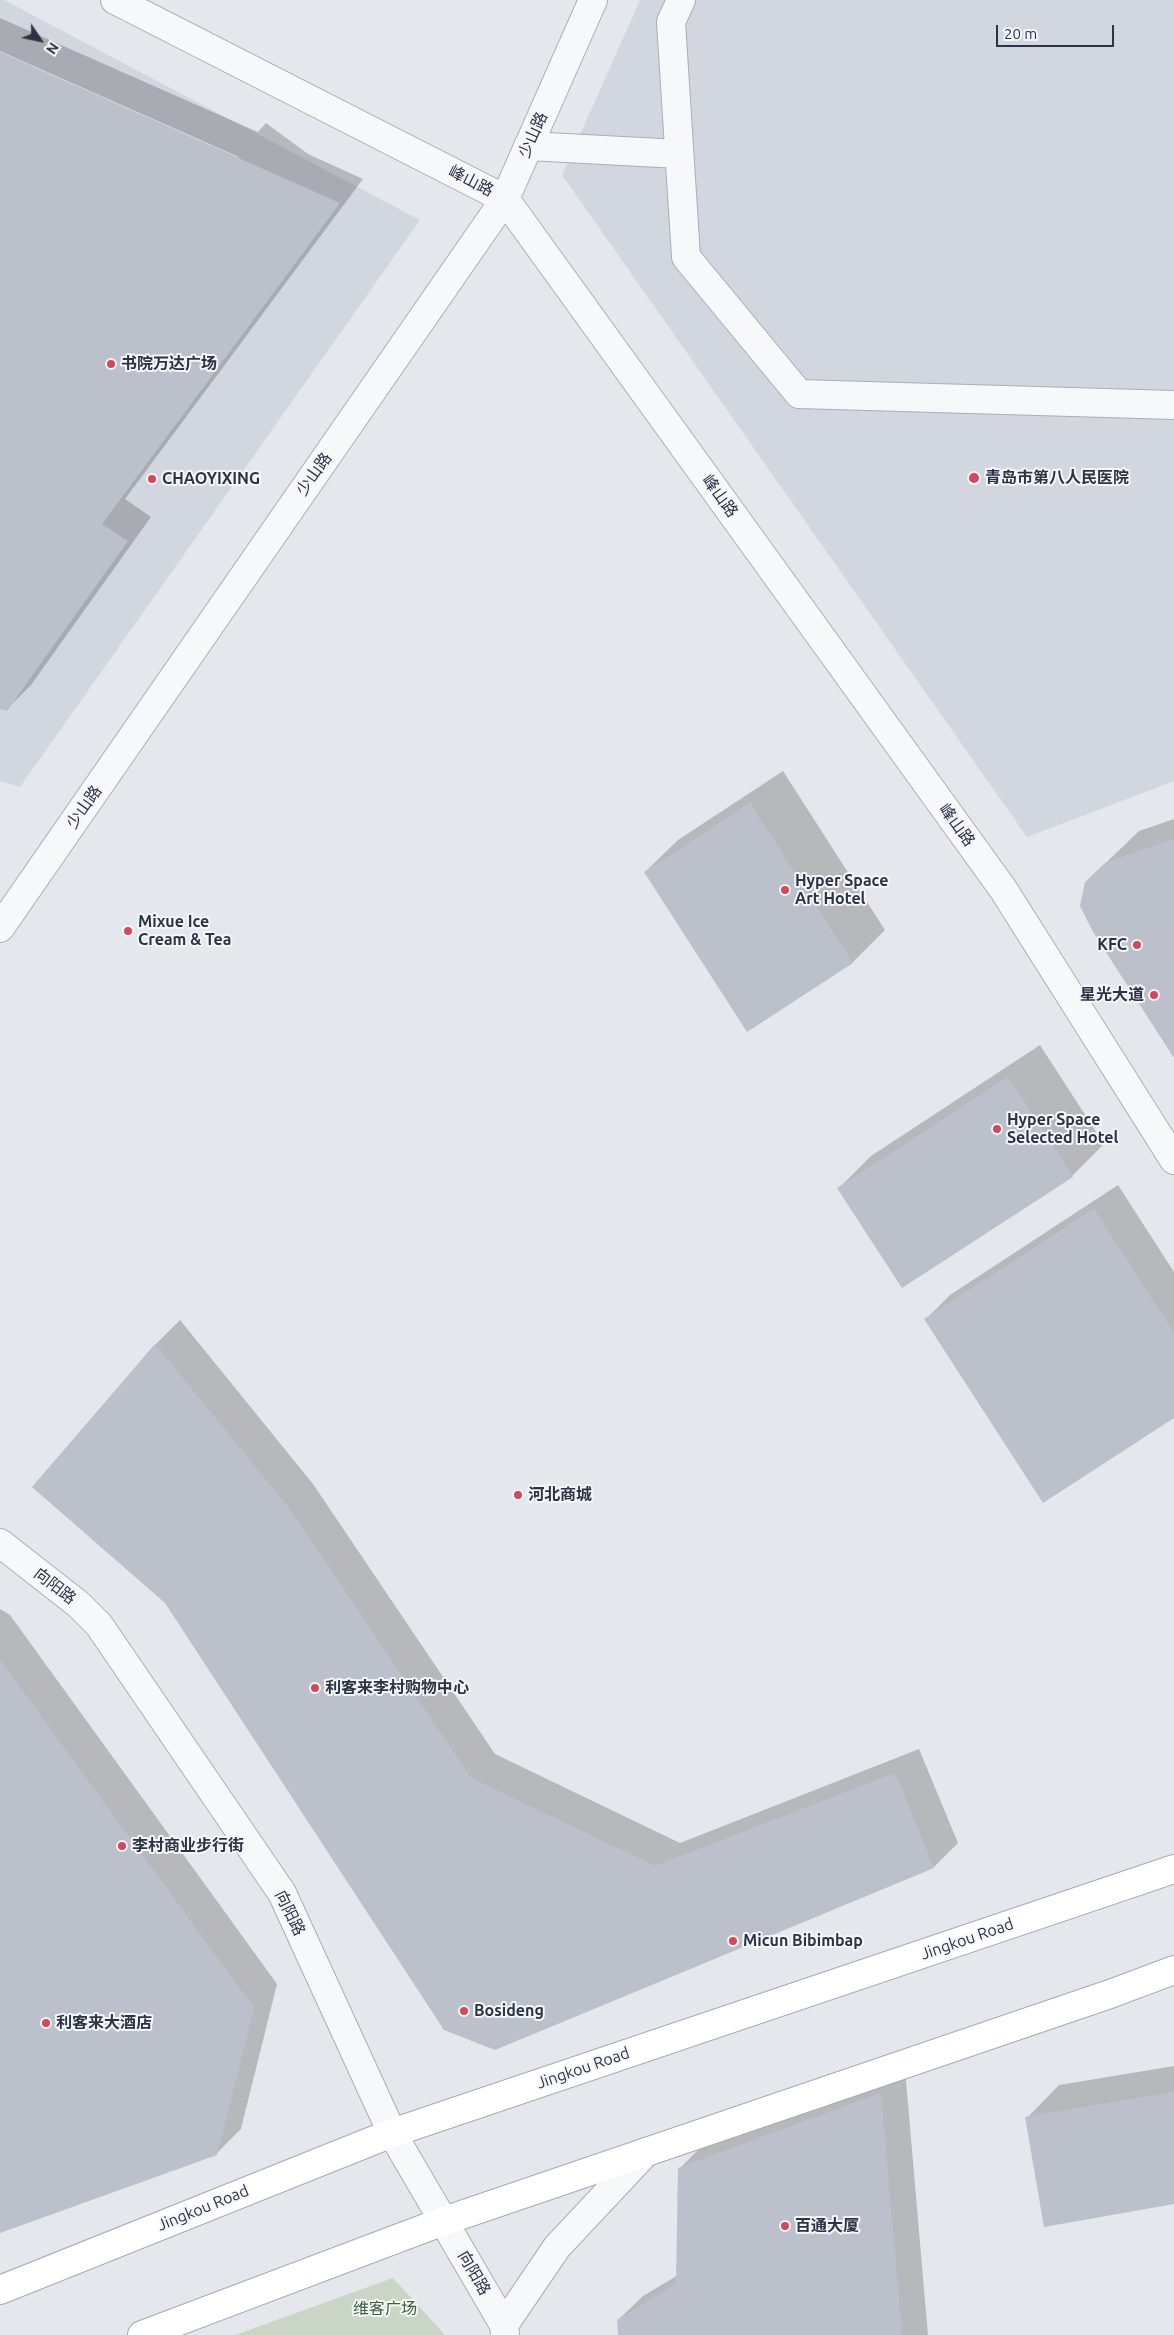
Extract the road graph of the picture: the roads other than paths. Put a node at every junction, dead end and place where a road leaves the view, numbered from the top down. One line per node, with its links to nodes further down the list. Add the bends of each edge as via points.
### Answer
1 (115, 0): 6 (street, 峰山路)
2 (593, 0): 4 (street, 少山路)
3 (680, 0): 5 (street, via 671,22)
4 (528, 146): 5 (street); 6 (street, 少山路)
5 (679, 154): 7 (street, via 686,257 799,394)
6 (505, 199): 8 (street, 少山路); 9 (street, 峰山路, via 1003,889)
7 (1174, 405)
8 (0, 928)
9 (1174, 1160)
10 (0, 1543): 13 (street, 向阳路, via 78,1604 99,1625 282,1894)
11 (1174, 1869): 13 (main road, Jingkou Road)
12 (1174, 1970): 14 (main road)
13 (392, 2133): 15 (street, 向阳路); 16 (main road, Jingkou Road)
14 (646, 2152): 15 (main road); 17 (street, via 557,2247)
15 (444, 2221): 17 (street, 向阳路); 18 (main road)
16 (0, 2290)
17 (505, 2330)
18 (142, 2335)

